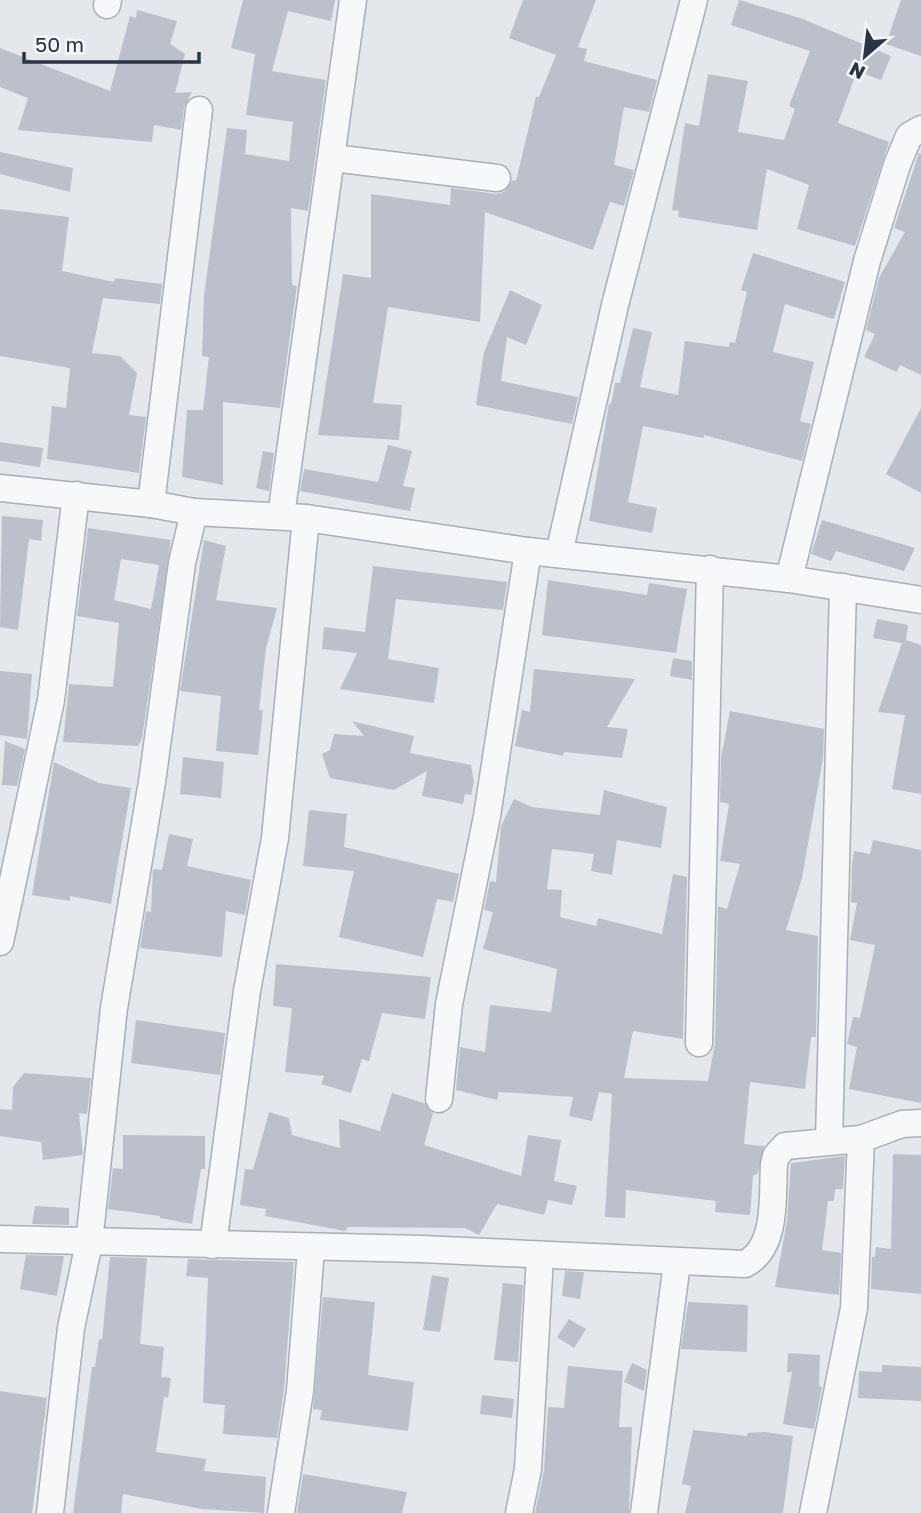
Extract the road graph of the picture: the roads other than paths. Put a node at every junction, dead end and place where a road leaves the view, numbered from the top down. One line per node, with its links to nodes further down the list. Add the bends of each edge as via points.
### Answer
1 (353, 0): 5 (street)
2 (694, 0): 13 (street, via 615,305)
3 (199, 110): 9 (street)
4 (921, 129): 15 (street, via 909,136 867,261)
5 (333, 158): 6 (street); 11 (street)
6 (497, 178)
7 (0, 488): 8 (street)
8 (76, 495): 9 (street); 18 (street, via 51,700)
9 (151, 504): 10 (street)
10 (194, 512): 11 (street); 25 (street, via 182,563 114,1008)
11 (293, 517): 12 (street); 26 (street, via 275,838 247,991)
12 (528, 551): 13 (street); 20 (street, via 487,816 449,1004)
13 (559, 554): 14 (street)
14 (710, 569): 15 (street); 19 (street)
15 (789, 579): 16 (street)
16 (843, 587): 17 (street); 23 (street)
17 (921, 600)
18 (0, 942)
19 (699, 1043)
20 (439, 1098)
21 (921, 1123): 22 (street, via 902,1124)
22 (861, 1139): 23 (street); 34 (street, via 854,1308)
23 (829, 1141): 29 (street, via 794,1143 776,1156 770,1225 758,1256 746,1264)
24 (0, 1239): 25 (street)
25 (89, 1243): 26 (street); 30 (street, via 71,1328)
26 (213, 1245): 27 (street)
27 (312, 1249): 28 (street); 31 (street, via 300,1391)
28 (540, 1256): 29 (street); 32 (street, via 528,1469)
29 (677, 1263): 33 (street)
30 (50, 1513)
31 (281, 1513)
32 (519, 1513)
33 (644, 1513)
34 (813, 1513)

